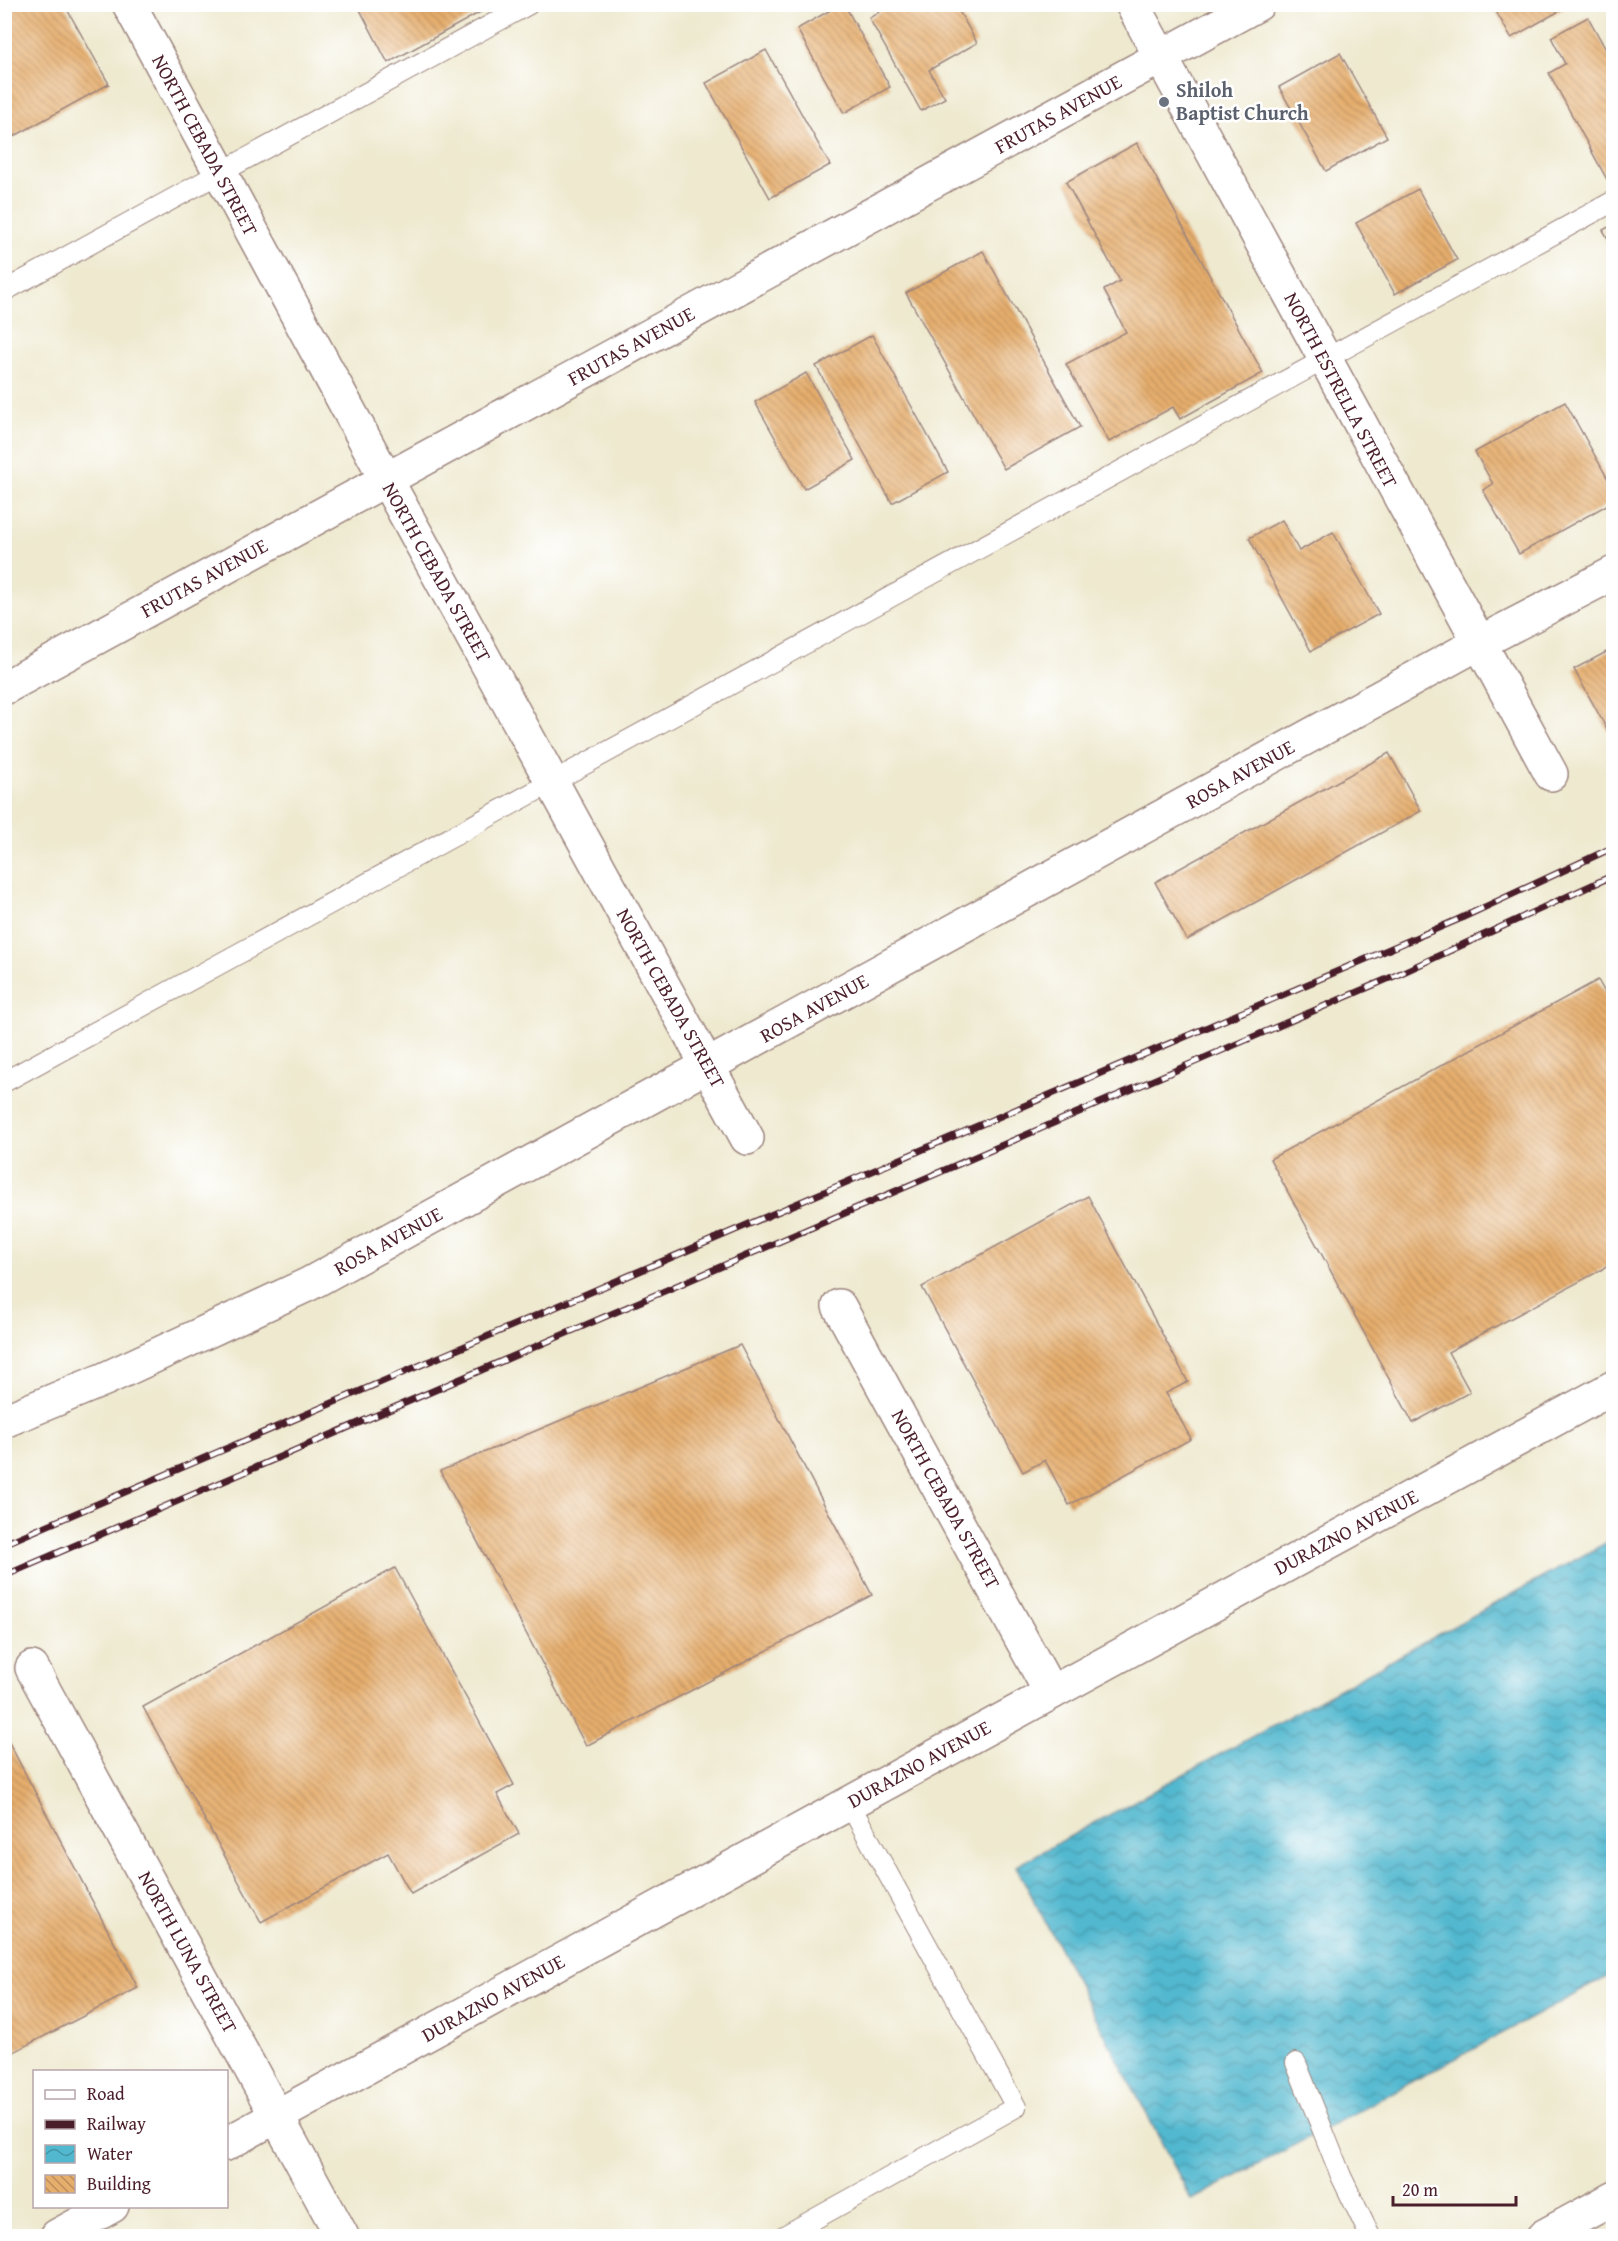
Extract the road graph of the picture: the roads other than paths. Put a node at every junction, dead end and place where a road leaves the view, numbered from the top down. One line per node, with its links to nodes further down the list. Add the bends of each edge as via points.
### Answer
1 (129, 4): 6 (street, NORTH CEBADA STREET)
2 (529, 4): 6 (lane)
3 (1132, 4): 5 (street, NORTH ESTRELLA STREET)
4 (1258, 4): 5 (street, FRUTAS AVENUE)
5 (1161, 58): 9 (street, NORTH ESTRELLA STREET); 10 (street, FRUTAS AVENUE)
6 (220, 173): 8 (lane); 10 (street, NORTH CEBADA STREET)
7 (1614, 201): 9 (lane)
8 (4, 291)
9 (1324, 358): 12 (street, NORTH ESTRELLA STREET); 15 (lane)
10 (386, 479): 13 (street, FRUTAS AVENUE); 15 (street, NORTH CEBADA STREET)
11 (1614, 573): 12 (street, ROSA AVENUE)
12 (1479, 643): 14 (street, NORTH ESTRELLA STREET); 16 (street, ROSA AVENUE)
13 (4, 688)
14 (1551, 774)
15 (553, 783): 16 (street, NORTH CEBADA STREET); 17 (lane)
16 (708, 1065): 18 (street, NORTH CEBADA STREET); 21 (street, ROSA AVENUE, via 309,1284 105,1379)
17 (4, 1082)
18 (747, 1138)
19 (839, 1306): 23 (street, NORTH CEBADA STREET)
20 (1614, 1387): 23 (street, DURAZNO AVENUE)
21 (4, 1421)
22 (32, 1668): 26 (street, NORTH LUNA STREET)
23 (1051, 1693): 24 (street, DURAZNO AVENUE)
24 (849, 1803): 26 (street, DURAZNO AVENUE); 32 (lane, via 1016,2107)
25 (1296, 2063): 33 (lane, via 1341,2176)
26 (277, 2117): 27 (street, DURAZNO AVENUE); 31 (street, NORTH LUNA STREET)
27 (228, 2143)
28 (1614, 2198): 34 (street)
29 (108, 2208): 30 (street)
30 (57, 2236)
31 (342, 2236)
32 (784, 2236)
33 (1370, 2236)
34 (1544, 2236)

